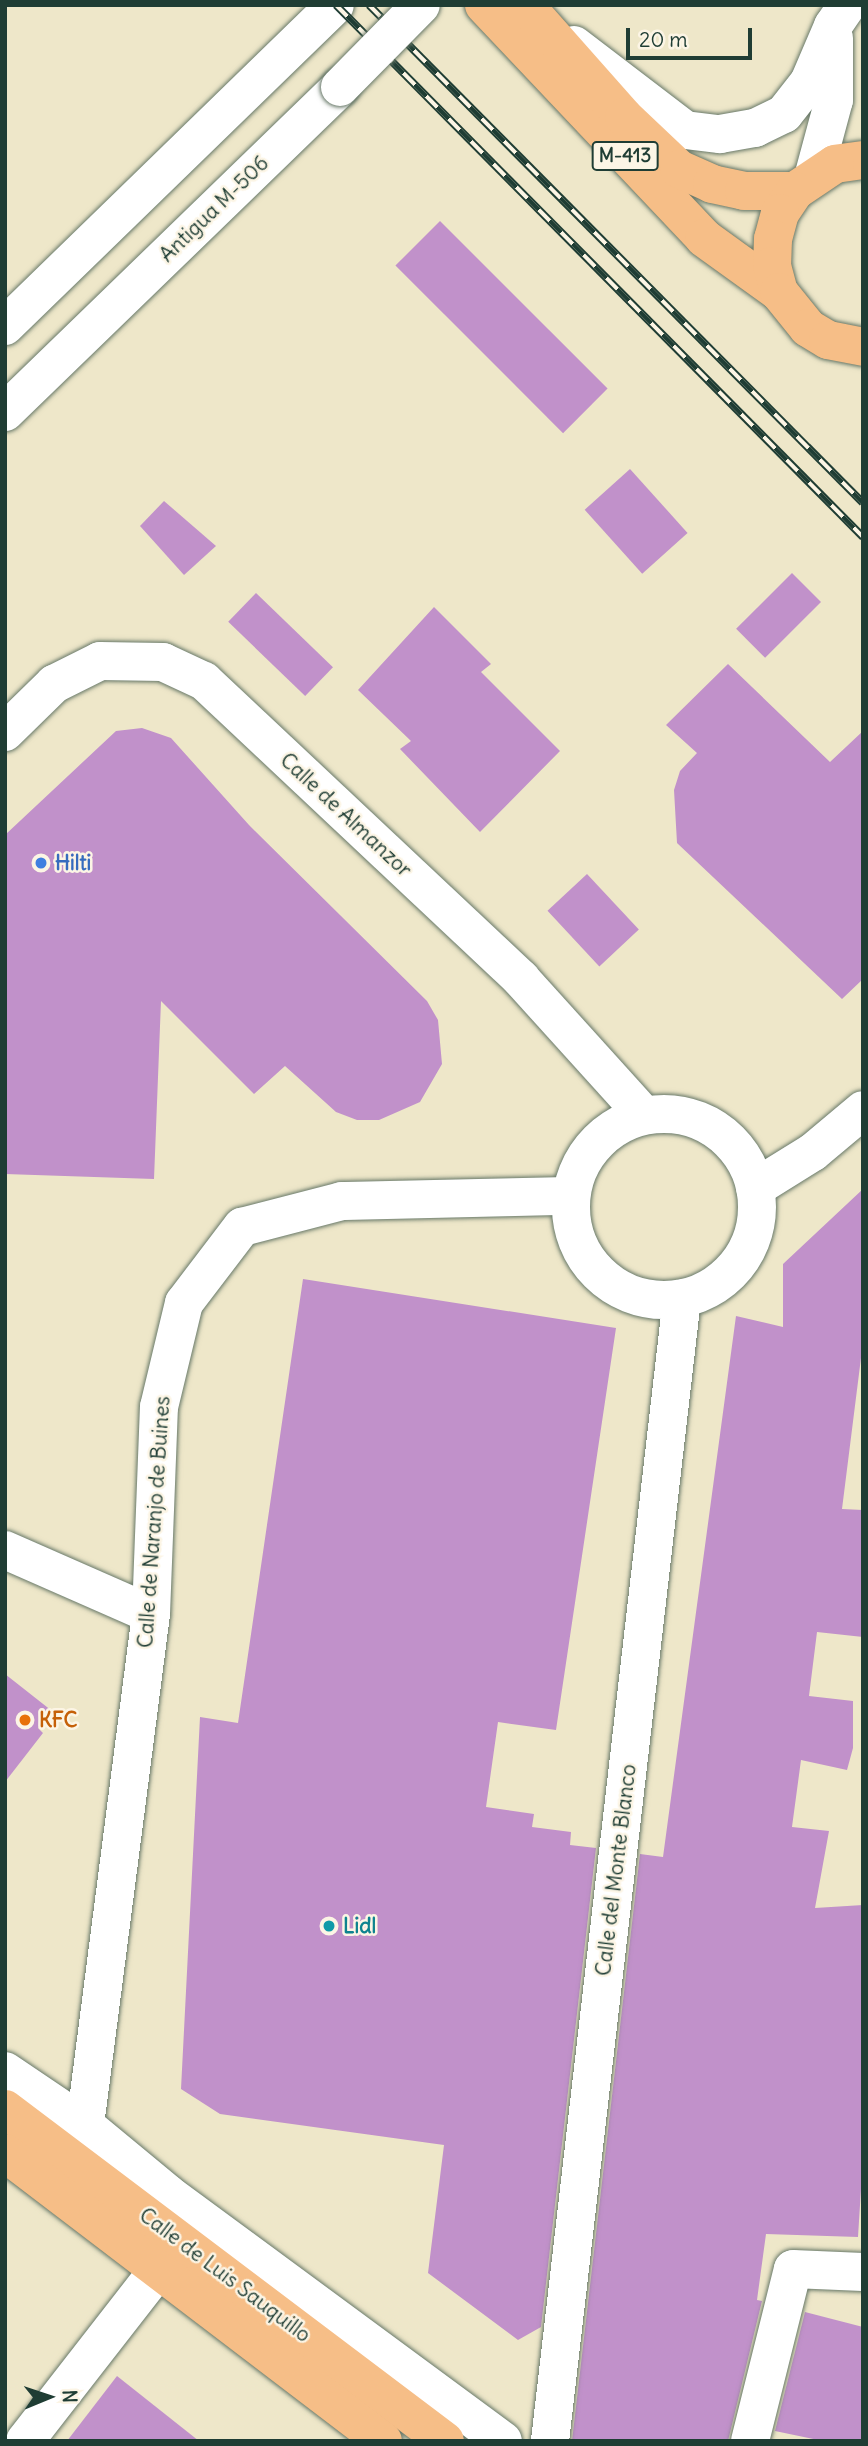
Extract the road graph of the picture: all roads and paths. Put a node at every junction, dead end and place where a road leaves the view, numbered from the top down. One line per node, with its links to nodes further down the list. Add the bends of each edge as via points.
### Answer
1 (335, 5): 10 (street)
2 (421, 5): 12 (street, Antigua M-506, bridge)
3 (484, 5): 9 (main road, M-413, via 704,238)
4 (525, 6): 5 (street, via 685,130 720,134 755,128 784,114 809,82); 8 (main road, M-413, via 624,117 679,169 712,184 744,191)
5 (846, 12): 6 (street); 8 (street, via 834,100)
6 (863, 59)
7 (863, 160): 8 (main road, M-413, via 835,164)
8 (804, 183): 9 (main road, M-413, via 780,213 773,239 772,266)
9 (779, 292): 11 (main road, M-413, via 808,328 828,340)
10 (5, 326)
11 (863, 347)
12 (5, 412)
13 (5, 732): 15 (street, Calle de Almanzor, via 54,684 100,661 163,662 204,681 521,979)
14 (863, 1110): 16 (street, via 813,1152)
15 (644, 1115): 16 (street, via 674,1113 702,1121 727,1137 745,1160); 17 (street, via 617,1125 595,1143 578,1168)
16 (755, 1188): 18 (street, via 760,1203 749,1245 733,1270 710,1288)
17 (571, 1196): 18 (street, via 572,1226 582,1253 601,1276 625,1292 653,1300); 20 (street, Calle de Naranjo de Buines, via 342,1201 242,1227 184,1303 159,1407)
18 (682, 1299): 30 (street, Calle del Monte Blanco)
19 (5, 1550): 20 (street)
20 (150, 1614): 22 (street, Calle de Naranjo de Buines)
21 (6, 2081): 22 (street); 28 (main road, Calle de Luis Sauquillo)
22 (85, 2125): 29 (street, via 168,2194)
23 (5, 2153): 24 (main road, Calle de Luis Sauquillo)
24 (158, 2270): 26 (street); 27 (main road, Calle de Luis Sauquillo)
25 (863, 2272): 31 (street, via 793,2269)
26 (25, 2441)
27 (383, 2441)
28 (445, 2441)
29 (503, 2441)
30 (550, 2441)
31 (750, 2441)

